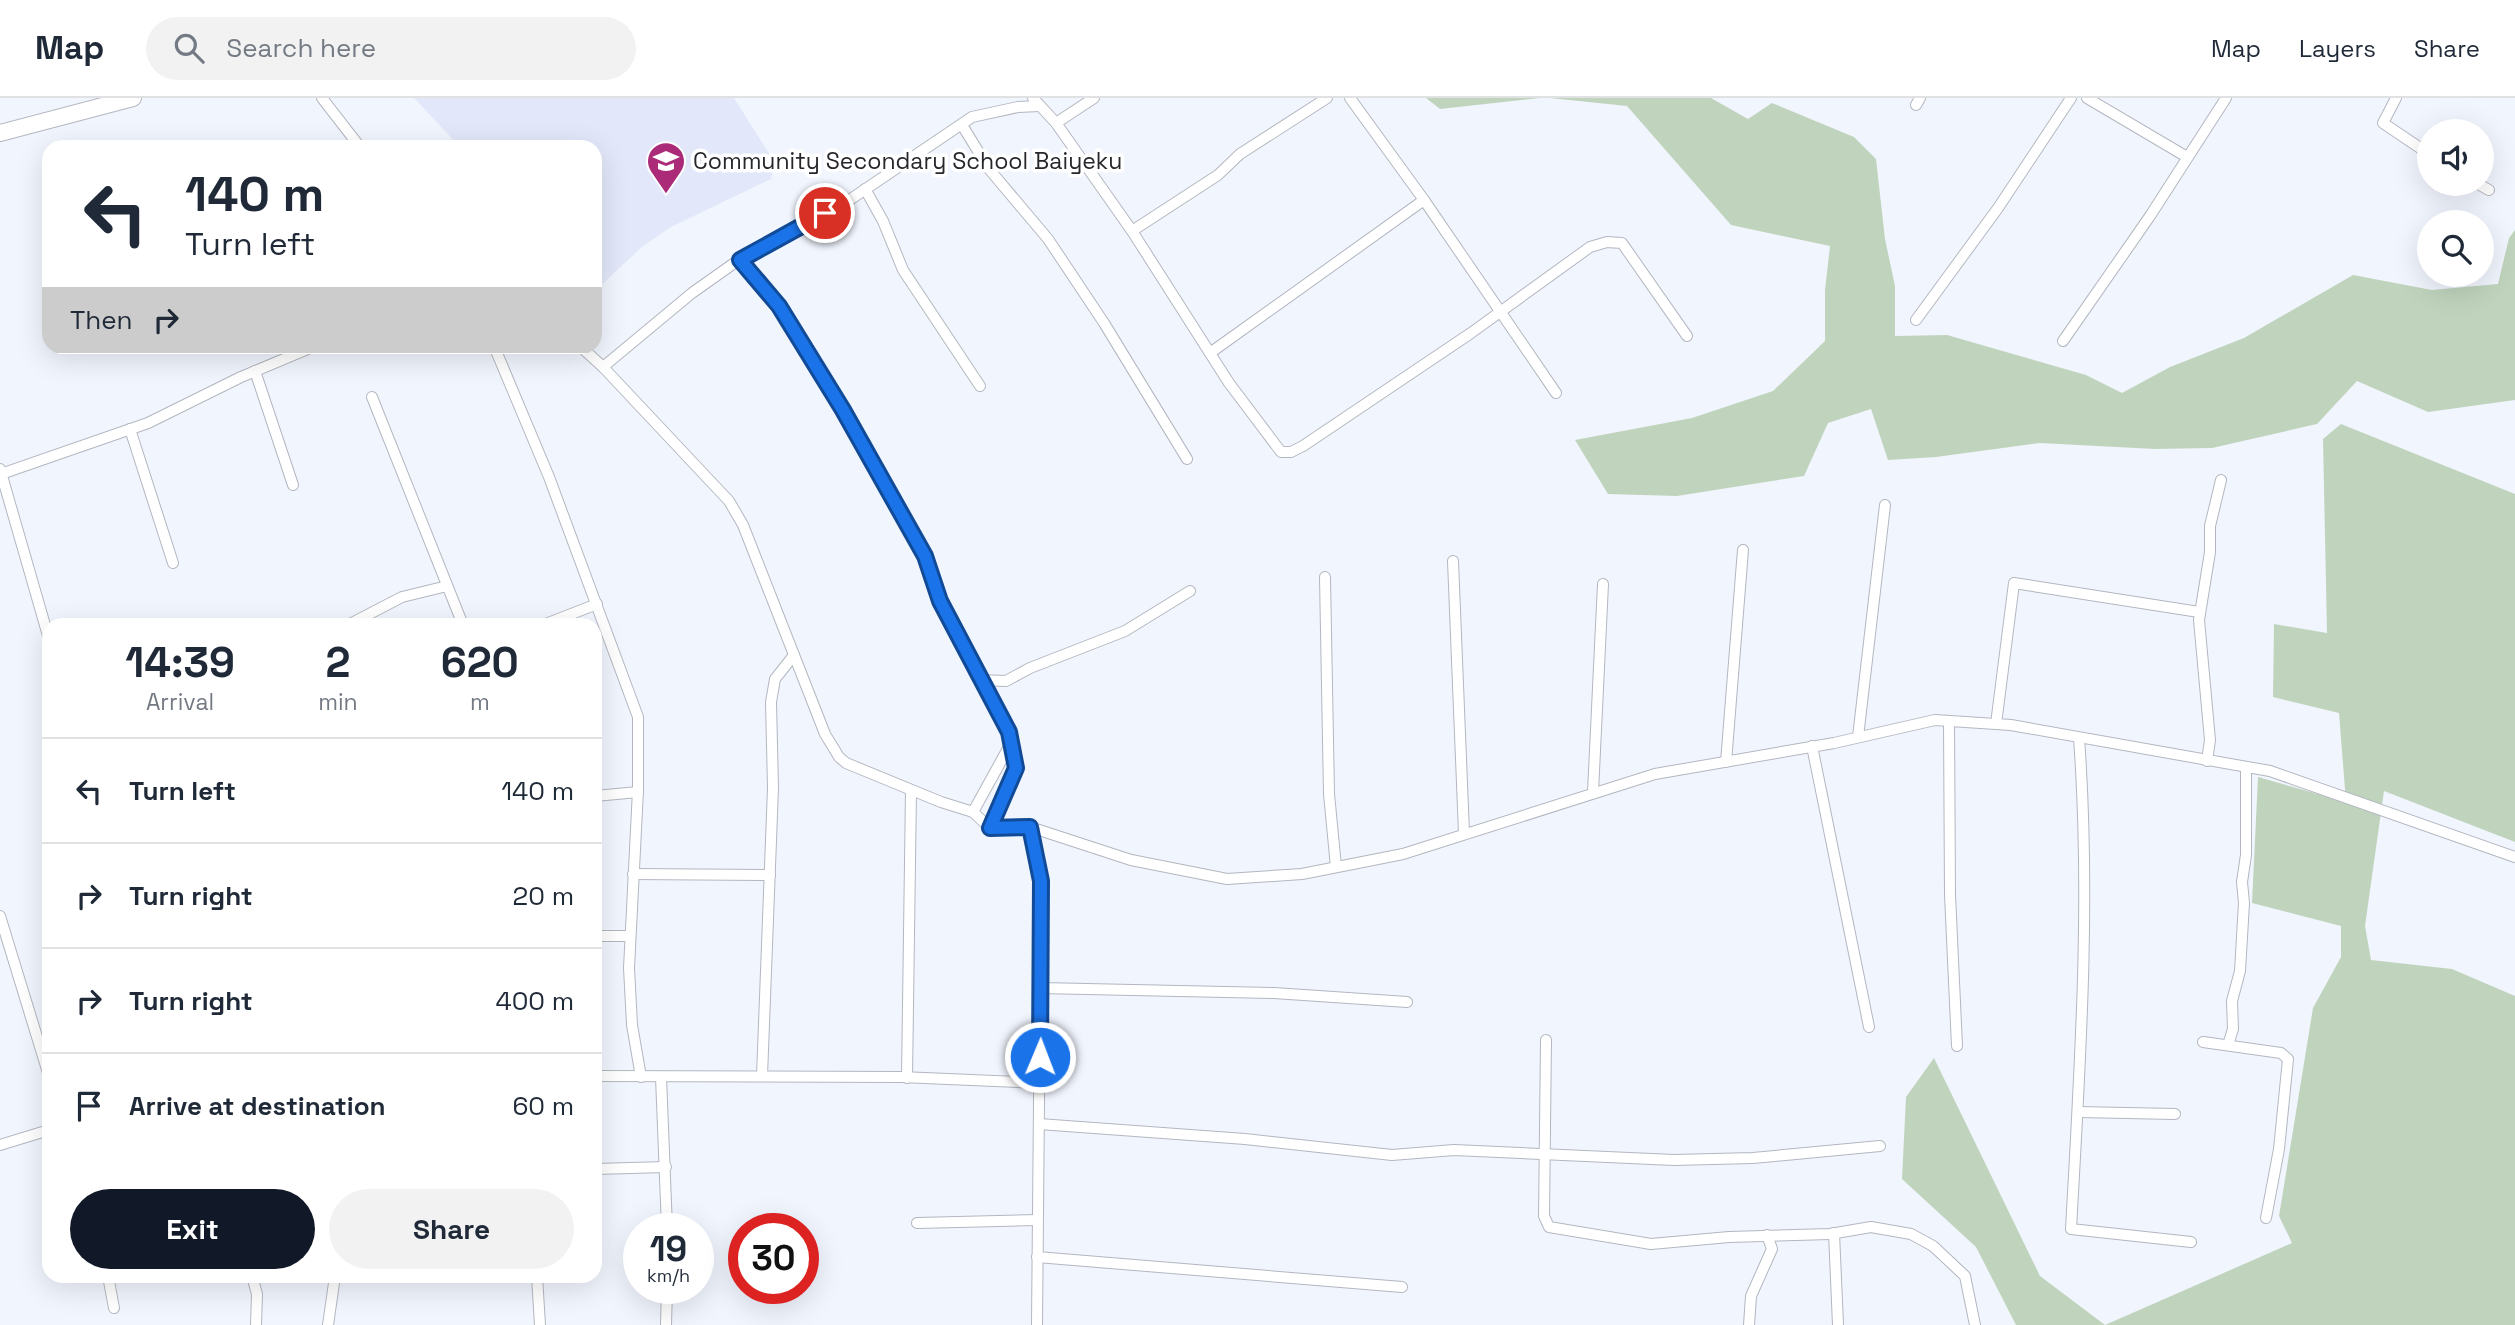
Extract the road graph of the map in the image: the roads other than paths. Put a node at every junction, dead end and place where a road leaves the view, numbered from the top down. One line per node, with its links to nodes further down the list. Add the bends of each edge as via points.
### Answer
1 (134, 98): 13 (main road)
2 (322, 98): 14 (street)
3 (1094, 98): 11 (street)
4 (1327, 98): 19 (street)
5 (1350, 98): 18 (street)
6 (2071, 98): 22 (street)
7 (2087, 98): 16 (street)
8 (2226, 98): 16 (street)
9 (2396, 98): 15 (street, via 2383,123)
10 (1036, 102): 11 (street); 12 (street, via 982,114)
11 (1056, 123): 19 (street)
12 (962, 125): 17 (street); 35 (street, via 989,169 1048,239)
13 (0, 133)
14 (355, 140)
15 (2417, 146)
16 (2187, 157): 24 (street)
17 (865, 189): 20 (street); 31 (street, via 903,270)
18 (1424, 200): 21 (street); 25 (street)
19 (1132, 231): 25 (street)
20 (740, 260): 29 (street, via 692,293); 54 (street, via 779,306 843,410 925,556 940,601)
21 (1498, 306): 23 (street, via 1514,300 1590,247 1616,241 1622,243); 25 (street, via 1290,452 1275,447); 32 (street)
22 (1916, 320)
23 (1687, 336)
24 (2063, 341)
25 (1210, 353)
26 (296, 354): 30 (street)
27 (497, 354): 47 (street)
28 (589, 354): 29 (street)
29 (603, 367): 53 (street, via 729,501 743,525)
30 (255, 371): 34 (street); 38 (street)
31 (980, 386)
32 (1556, 393)
33 (372, 397): 45 (street)
34 (130, 429): 36 (street); 42 (street)
35 (1187, 459)
36 (1, 472): 49 (street)
37 (2221, 480): 48 (street)
38 (293, 485)
39 (1885, 505): 59 (street)
40 (1743, 550): 63 (street)
41 (1453, 561): 73 (street)
42 (173, 562)
43 (1325, 577): 75 (street, via 1329,794)
44 (1602, 584): 68 (street)
45 (447, 586): 50 (street, via 402,597); 51 (street)
46 (1190, 592): 55 (street, via 1125,631)
47 (597, 604): 52 (street); 67 (street, via 638,717)
48 (2199, 612): 58 (street, via 2014,583); 64 (street, via 2210,740)
49 (43, 618)
50 (362, 618)
51 (460, 618)
52 (562, 618)
53 (794, 655): 66 (street, via 825,734 839,757); 77 (street, via 775,679 771,702)
54 (981, 680): 55 (street); 56 (street)
55 (1006, 681): 56 (street)
56 (994, 703): 61 (street)
57 (1949, 721): 58 (street); 59 (street); 87 (street)
58 (1996, 724): 60 (street)
59 (1858, 737): 62 (street)
60 (2079, 738): 64 (street); 95 (street, via 2085,819)
61 (1012, 743): 70 (street); 72 (street, via 1016,768)
62 (1812, 747): 63 (street); 83 (street)
63 (1726, 761): 68 (street)
64 (2207, 761): 65 (street)
65 (2246, 767): 74 (street, via 2354,799); 86 (street, via 2240,971)
66 (911, 790): 70 (street); 93 (street)
67 (638, 792): 69 (street); 76 (street)
68 (1593, 792): 73 (street)
69 (602, 795)
70 (973, 812): 72 (street)
71 (1030, 827): 72 (street); 75 (street, via 1131,860 1227,879); 81 (street, via 1041,881)
72 (990, 828)
73 (1465, 834): 75 (street)
74 (2515, 857)
75 (1336, 867)
76 (633, 874): 77 (street); 80 (street)
77 (770, 875): 90 (street)
78 (0, 916): 88 (street)
79 (602, 936): 80 (street)
80 (630, 936): 91 (street, via 632,1025)
81 (1041, 988): 82 (street, via 1274,993); 94 (street)
82 (1407, 1002)
83 (1869, 1027)
84 (1546, 1040): 101 (street)
85 (2203, 1042): 86 (street)
86 (2228, 1045): 105 (street, via 2281,1053 2288,1059)
87 (1957, 1046)
88 (42, 1053)
89 (602, 1076): 91 (street)
90 (762, 1076): 92 (street); 93 (street)
91 (641, 1077): 92 (street)
92 (661, 1077): 102 (street)
93 (907, 1078): 94 (street)
94 (1040, 1083): 97 (street)
95 (2078, 1112): 96 (street); 110 (street, via 2071,1228)
96 (2175, 1114)
97 (1039, 1124): 101 (street, via 1392,1155 1454,1150); 106 (street)
98 (42, 1132): 99 (street)
99 (0, 1145)
100 (1880, 1146): 101 (street, via 1700,1159)
101 (1545, 1155): 109 (street, via 1544,1216 1549,1227 1651,1244)
102 (666, 1167): 103 (street); 104 (street)
103 (602, 1168)
104 (667, 1213)
105 (2266, 1218)
106 (1037, 1220): 107 (street); 111 (street)
107 (918, 1223)
108 (1834, 1233): 109 (street); 125 (street); 126 (street, via 1871,1227 1911,1234 1933,1247 1965,1276)
109 (1767, 1235): 124 (street, via 1772,1249 1751,1296)
110 (2191, 1242)
111 (1037, 1257): 116 (street); 123 (street)
112 (109, 1283): 118 (street)
113 (254, 1283): 119 (street)
114 (334, 1283): 120 (street)
115 (537, 1283): 121 (street)
116 (1402, 1287)
117 (667, 1304): 122 (street)
118 (114, 1308)
119 (256, 1325)
120 (328, 1325)
121 (540, 1325)
122 (666, 1325)
123 (1037, 1325)
124 (1749, 1325)
125 (1838, 1325)
126 (1975, 1325)

